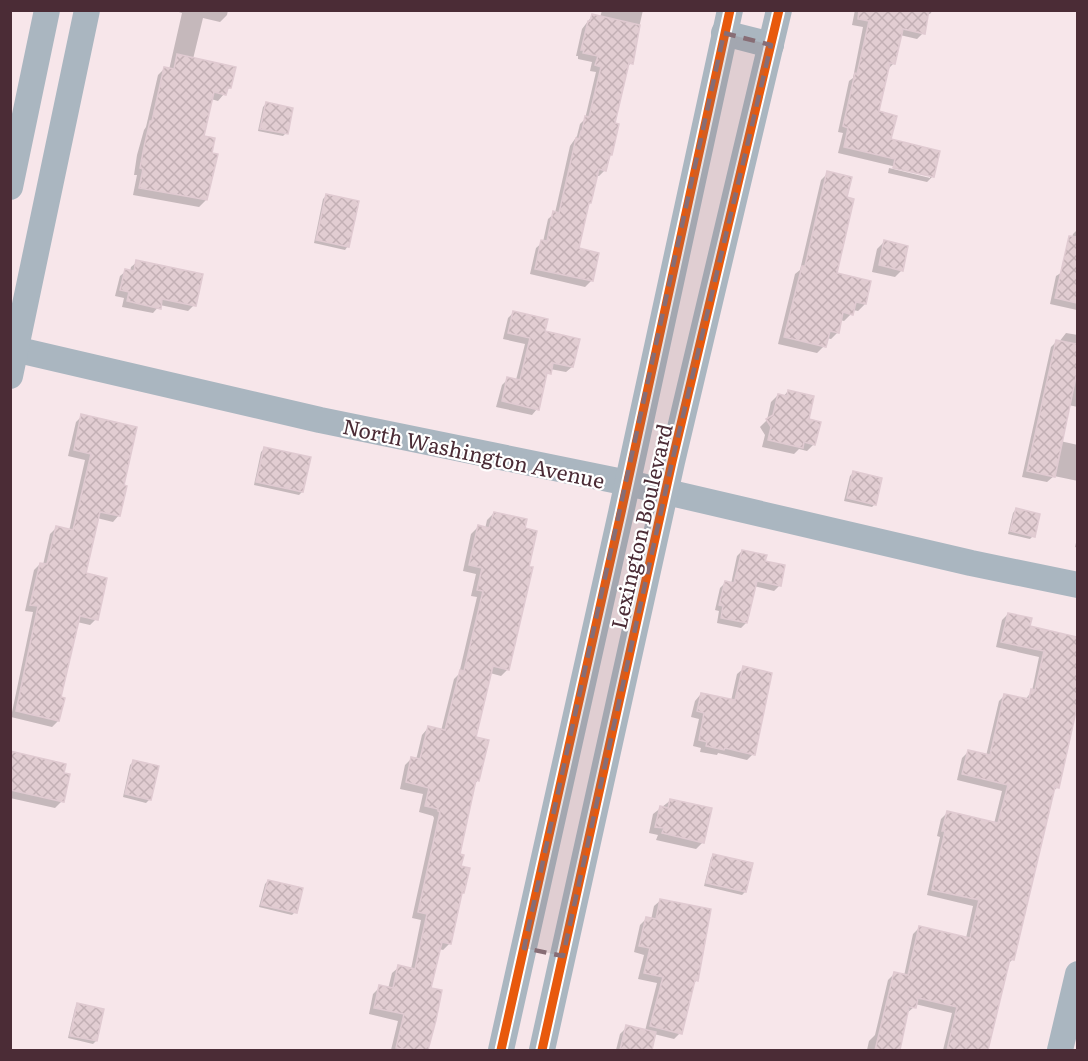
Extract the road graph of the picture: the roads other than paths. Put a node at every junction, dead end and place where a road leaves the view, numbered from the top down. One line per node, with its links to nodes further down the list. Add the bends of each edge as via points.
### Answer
1 (47, 10): 6 (street)
2 (87, 10): 7 (street)
3 (778, 10): 5 (street, Lexington Boulevard)
4 (727, 22): 5 (street, Lexington Boulevard); 9 (street, Lexington Boulevard)
5 (771, 45): 10 (street, Lexington Boulevard)
6 (10, 187)
7 (13, 349): 8 (street); 9 (street, North Washington Avenue, via 320,420)
8 (10, 376)
9 (628, 483): 10 (street, North Washington Avenue); 12 (street, Lexington Boulevard)
10 (665, 492): 11 (street, North Washington Avenue); 13 (street, Lexington Boulevard)
11 (1077, 585)
12 (524, 948): 13 (street); 15 (street, Lexington Boulevard)
13 (563, 956): 16 (street, Lexington Boulevard)
14 (1077, 974): 17 (street)
15 (501, 1050)
16 (542, 1050)
17 (1060, 1050)

